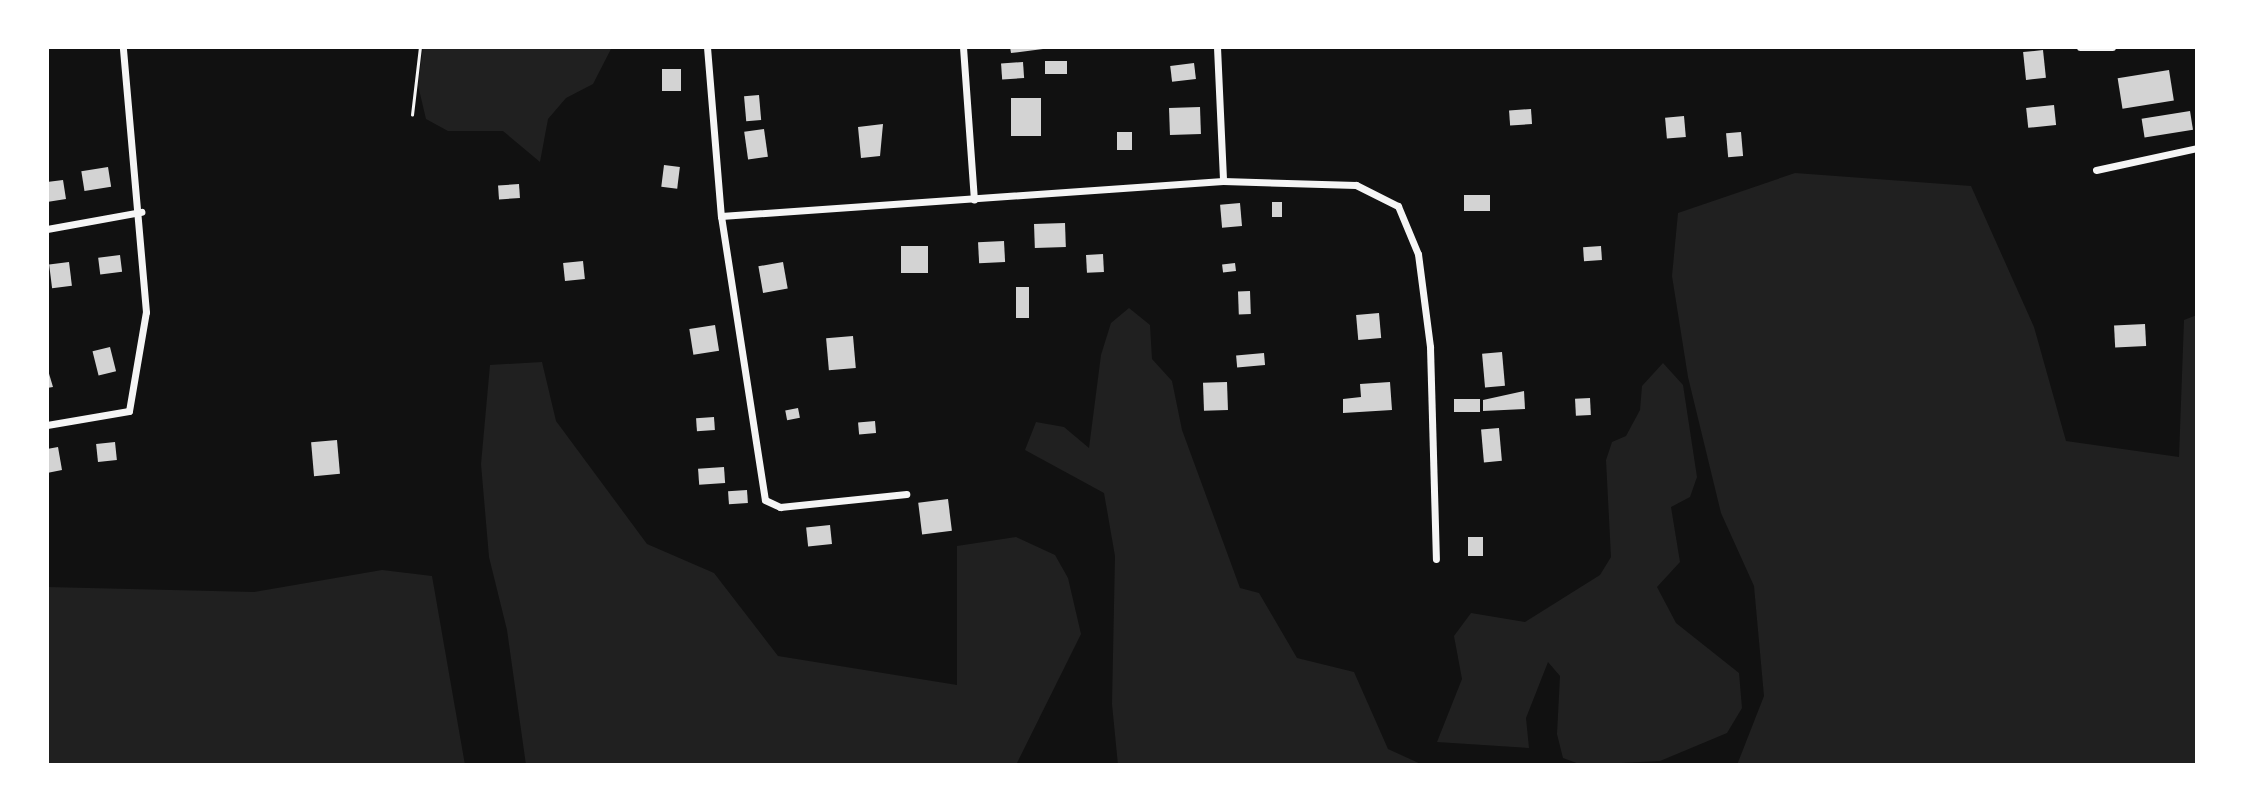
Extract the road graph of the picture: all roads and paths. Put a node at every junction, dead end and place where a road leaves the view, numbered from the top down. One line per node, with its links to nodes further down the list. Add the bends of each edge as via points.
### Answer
1 (123, 47): 13 (street)
2 (420, 47): 8 (path)
3 (707, 47): 14 (street)
4 (963, 47): 12 (street)
5 (1217, 47): 11 (street)
6 (2112, 47): 7 (street)
7 (2080, 49)
8 (412, 114)
9 (2197, 148): 10 (street)
10 (2096, 170)
11 (1223, 181): 12 (street); 18 (street, via 1356,185 1398,206 1418,254 1430,347)
12 (974, 200): 14 (street)
13 (141, 212): 15 (street); 16 (street, via 146,312 129,411)
14 (721, 216): 17 (street, via 765,500 780,507)
15 (47, 229)
16 (47, 425)
17 (906, 494)
18 (1436, 559)

